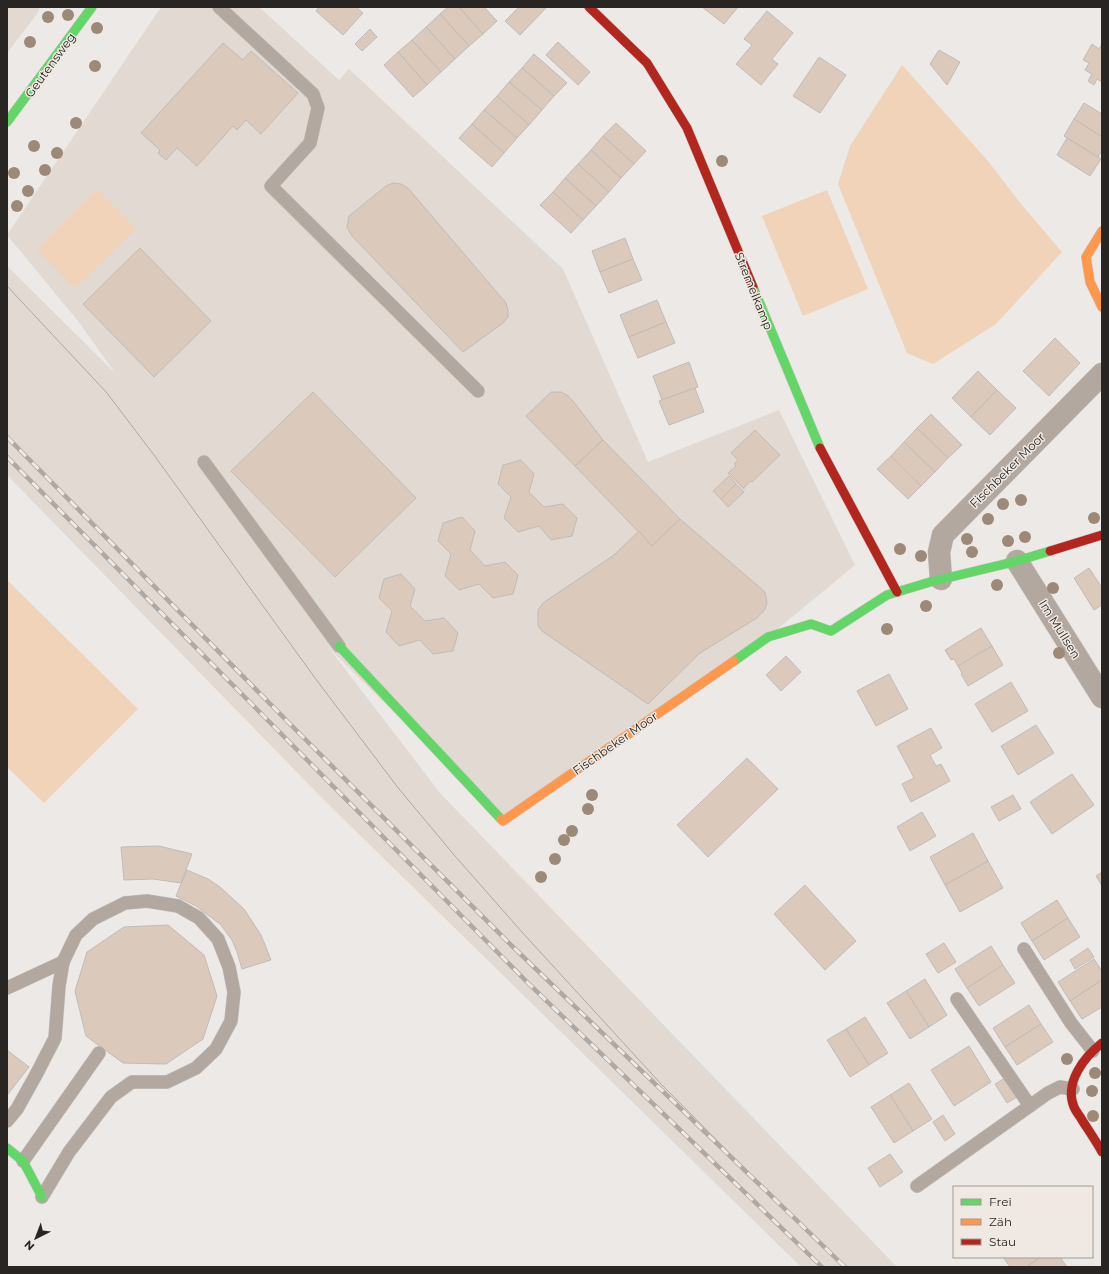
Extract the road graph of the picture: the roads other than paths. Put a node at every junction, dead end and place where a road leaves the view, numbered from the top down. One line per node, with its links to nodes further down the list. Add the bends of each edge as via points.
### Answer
1 (92, 7): 4 (street, Geutensweg)
2 (219, 7): 8 (lane, via 313,94 318,108 310,144 271,186)
3 (590, 7): 13 (street, Stremelkamp, via 647,63 687,128 818,445)
4 (7, 122)
5 (1102, 231): 6 (street, via 1086,257 1090,282)
6 (1102, 307)
7 (1102, 374): 12 (street, Fischbeker Moor, via 943,535 939,552)
8 (478, 391)
9 (204, 462): 14 (lane)
10 (1102, 535): 11 (street, Fischbeker Moor)
11 (1017, 561): 12 (street, Fischbeker Moor); 15 (street, Im Mullsen)
12 (941, 579): 13 (street, Fischbeker Moor)
13 (897, 592): 14 (street, Fischbeker Moor, via 887,595 831,631 812,624 768,637 503,821)
14 (339, 646)
15 (1102, 697)
16 (1024, 948): 20 (lane, via 1071,1023)
17 (64, 962): 18 (lane); 24 (lane, via 54,1038 17,1109); 29 (lane, via 76,935 93,919 124,903 147,901 178,906 199,918 218,939 229,968 234,992 231,1021 216,1049 196,1068 167,1082 132,1082 111,1098 69,1152)
18 (7, 988)
19 (957, 999): 23 (lane)
20 (1097, 1047): 22 (street, via 1078,1071)
21 (99, 1053): 27 (lane)
22 (1073, 1089): 23 (lane, via 1060,1087); 26 (street, via 1073,1105)
23 (1030, 1106): 28 (lane)
24 (7, 1121)
25 (7, 1148): 27 (street)
26 (1102, 1152)
27 (23, 1161): 29 (street)
28 (917, 1186)
29 (42, 1197)

